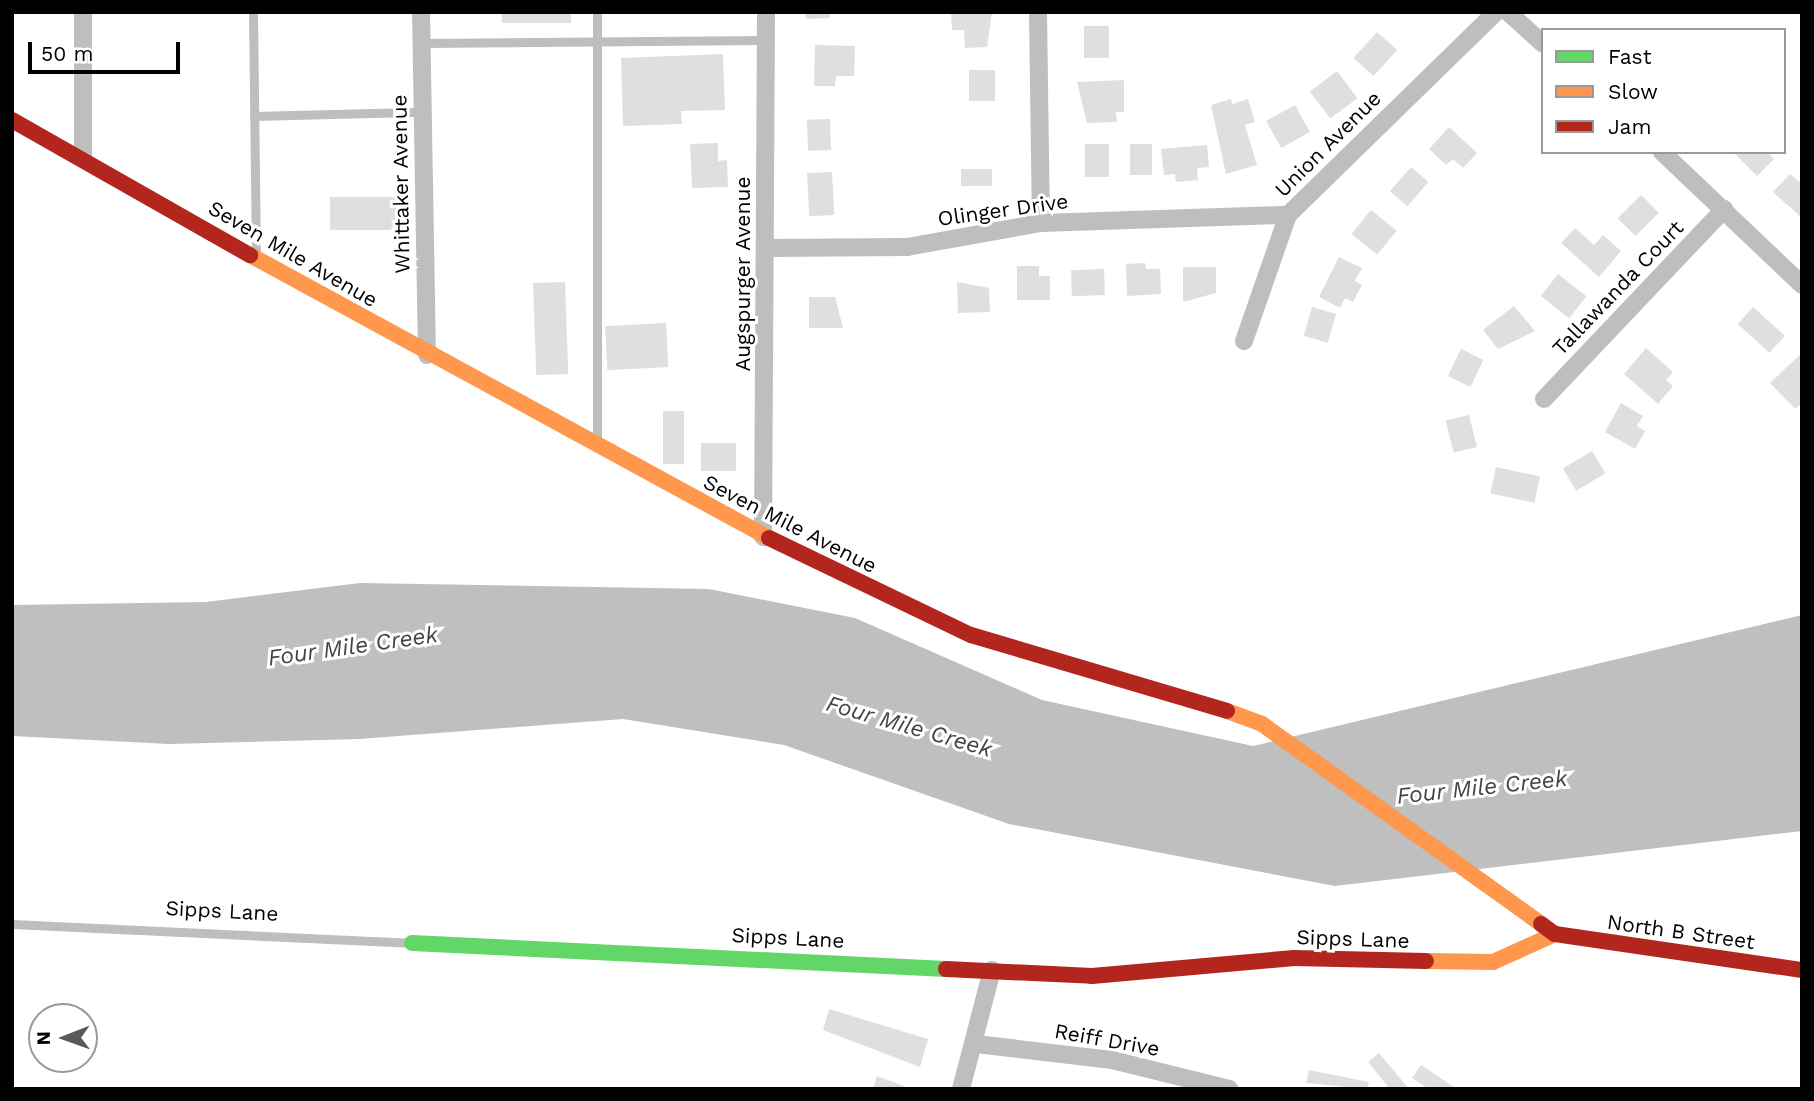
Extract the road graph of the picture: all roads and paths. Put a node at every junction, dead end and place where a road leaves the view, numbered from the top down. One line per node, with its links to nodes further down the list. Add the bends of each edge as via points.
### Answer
1 (83, 12): 17 (street)
2 (253, 12): 14 (lane)
3 (421, 12): 11 (street, Whittaker Avenue)
4 (597, 12): 12 (lane)
5 (766, 12): 9 (street, Augspurger Avenue)
6 (1038, 12): 20 (street)
7 (1496, 12): 19 (street, Union Avenue)
8 (1508, 12): 10 (street)
9 (766, 40): 12 (lane); 21 (street, Augspurger Avenue)
10 (1541, 42)
11 (421, 43): 12 (lane); 13 (street, Whittaker Avenue)
12 (597, 43): 27 (lane)
13 (423, 112): 14 (lane); 25 (street, Whittaker Avenue)
14 (254, 116): 22 (lane)
15 (12, 120): 17 (main road, Seven Mile Avenue)
16 (1664, 154): 18 (street)
17 (83, 158): 22 (main road, Seven Mile Avenue)
18 (1724, 209): 23 (street); 26 (street, Tallawanda Court)
19 (1287, 215): 20 (street, Olinger Drive); 24 (street, Union Avenue)
20 (1041, 223): 21 (street, Olinger Drive, via 907,247)
21 (767, 247): 28 (street, Augspurger Avenue)
22 (256, 258): 25 (main road, Seven Mile Avenue)
23 (1802, 285)
24 (1244, 341)
25 (427, 355): 27 (main road, Seven Mile Avenue)
26 (1544, 399)
27 (597, 446): 28 (main road, Seven Mile Avenue)
28 (763, 537): 30 (main road, Seven Mile Avenue, via 971,635 1209,702 1262,724 1514,900)
29 (12, 924): 31 (lane, Sipps Lane)
30 (1555, 934): 32 (main road, Sipps Lane, via 1493,962 1294,958 1092,976); 33 (main road, North B Street)
31 (412, 943): 32 (main road, Sipps Lane)
32 (992, 970): 34 (street)
33 (1802, 970)
34 (976, 1044): 35 (street); 36 (street, Reiff Drive, via 1112,1060)
35 (961, 1089)
36 (1230, 1089)

